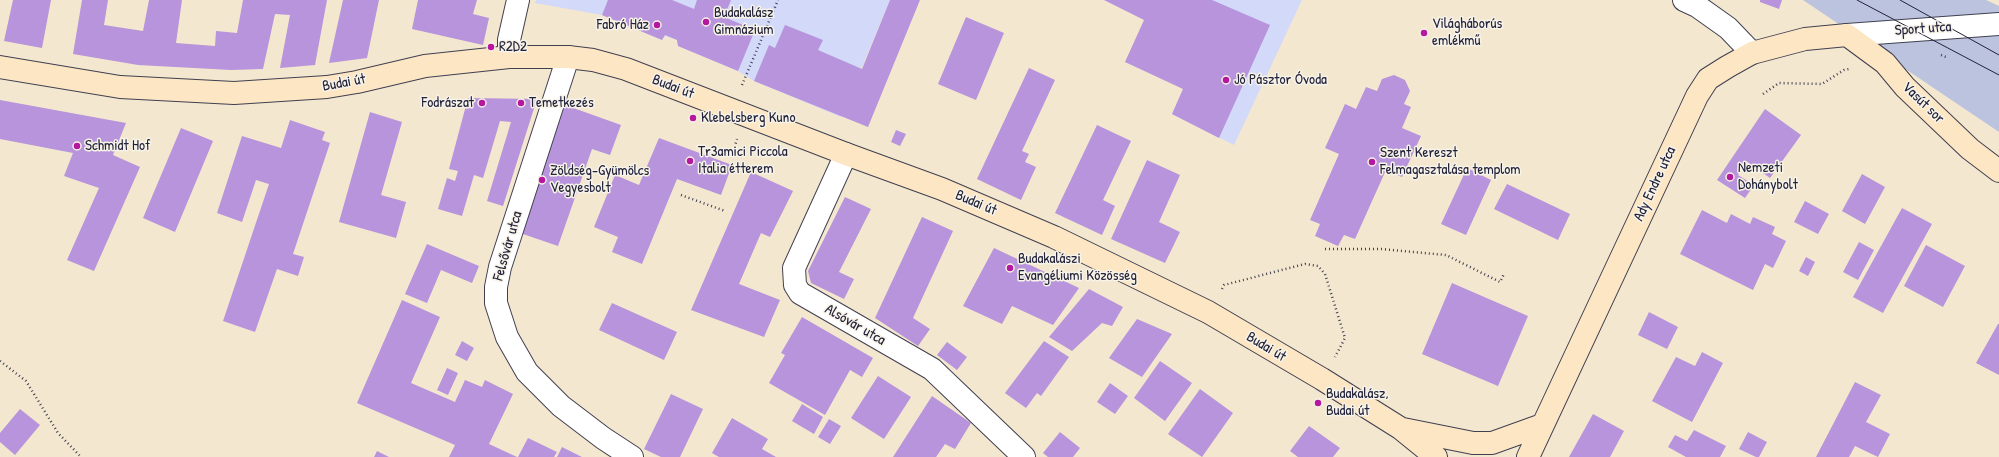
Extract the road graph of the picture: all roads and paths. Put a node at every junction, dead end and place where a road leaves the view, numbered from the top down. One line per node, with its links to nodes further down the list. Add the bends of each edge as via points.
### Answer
1 (518, 0): 7 (street)
2 (778, 0): 11 (path)
3 (1684, 0): 6 (street, via 1728,28)
4 (1999, 24): 5 (street, Sport utca)
5 (1847, 35): 6 (main road, Ady Endre utca, via 1805,39); 9 (main road, Vasút sor)
6 (1752, 53): 22 (main road, Ady Endre utca, via 1708,79 1697,96)
7 (508, 57): 8 (main road, Budai út); 10 (main road, Budai út, via 426,66 327,87 234,93 120,87)
8 (568, 57): 13 (main road, Budai út, via 593,60 626,69); 26 (street, Felsővár utca, via 500,267 496,303 507,337 527,372 561,406)
9 (1885, 63): 12 (path, via 1844,70 1822,84 1778,83); 14 (main road, Vasút sor, via 1905,87 1970,149)
10 (0, 67)
11 (745, 76)
12 (1763, 94)
13 (846, 154): 19 (main road, Budai út, via 942,189 1054,237); 27 (street, Alsóvár utca, via 794,268 795,285 800,293 932,369)
14 (1999, 171)
15 (681, 195): 16 (path)
16 (725, 211)
17 (1325, 249): 18 (path, via 1381,249 1446,255 1500,282)
18 (1504, 274)
19 (1208, 312): 21 (main road, Budai út); 21 (path, via 1224,285 1305,264 1318,266 1325,274 1345,338)
20 (0, 361): 25 (path, via 26,381 58,433)
21 (1322, 379): 23 (main road, Budai út)
22 (1542, 425): 24 (main road); 29 (main road, Ady Endre utca)
23 (1400, 428): 24 (main road, via 1473,443); 28 (main road, Budai út)
24 (1488, 450)
25 (81, 457)
26 (632, 457)
27 (1024, 457)
28 (1436, 457)
29 (1528, 457)

